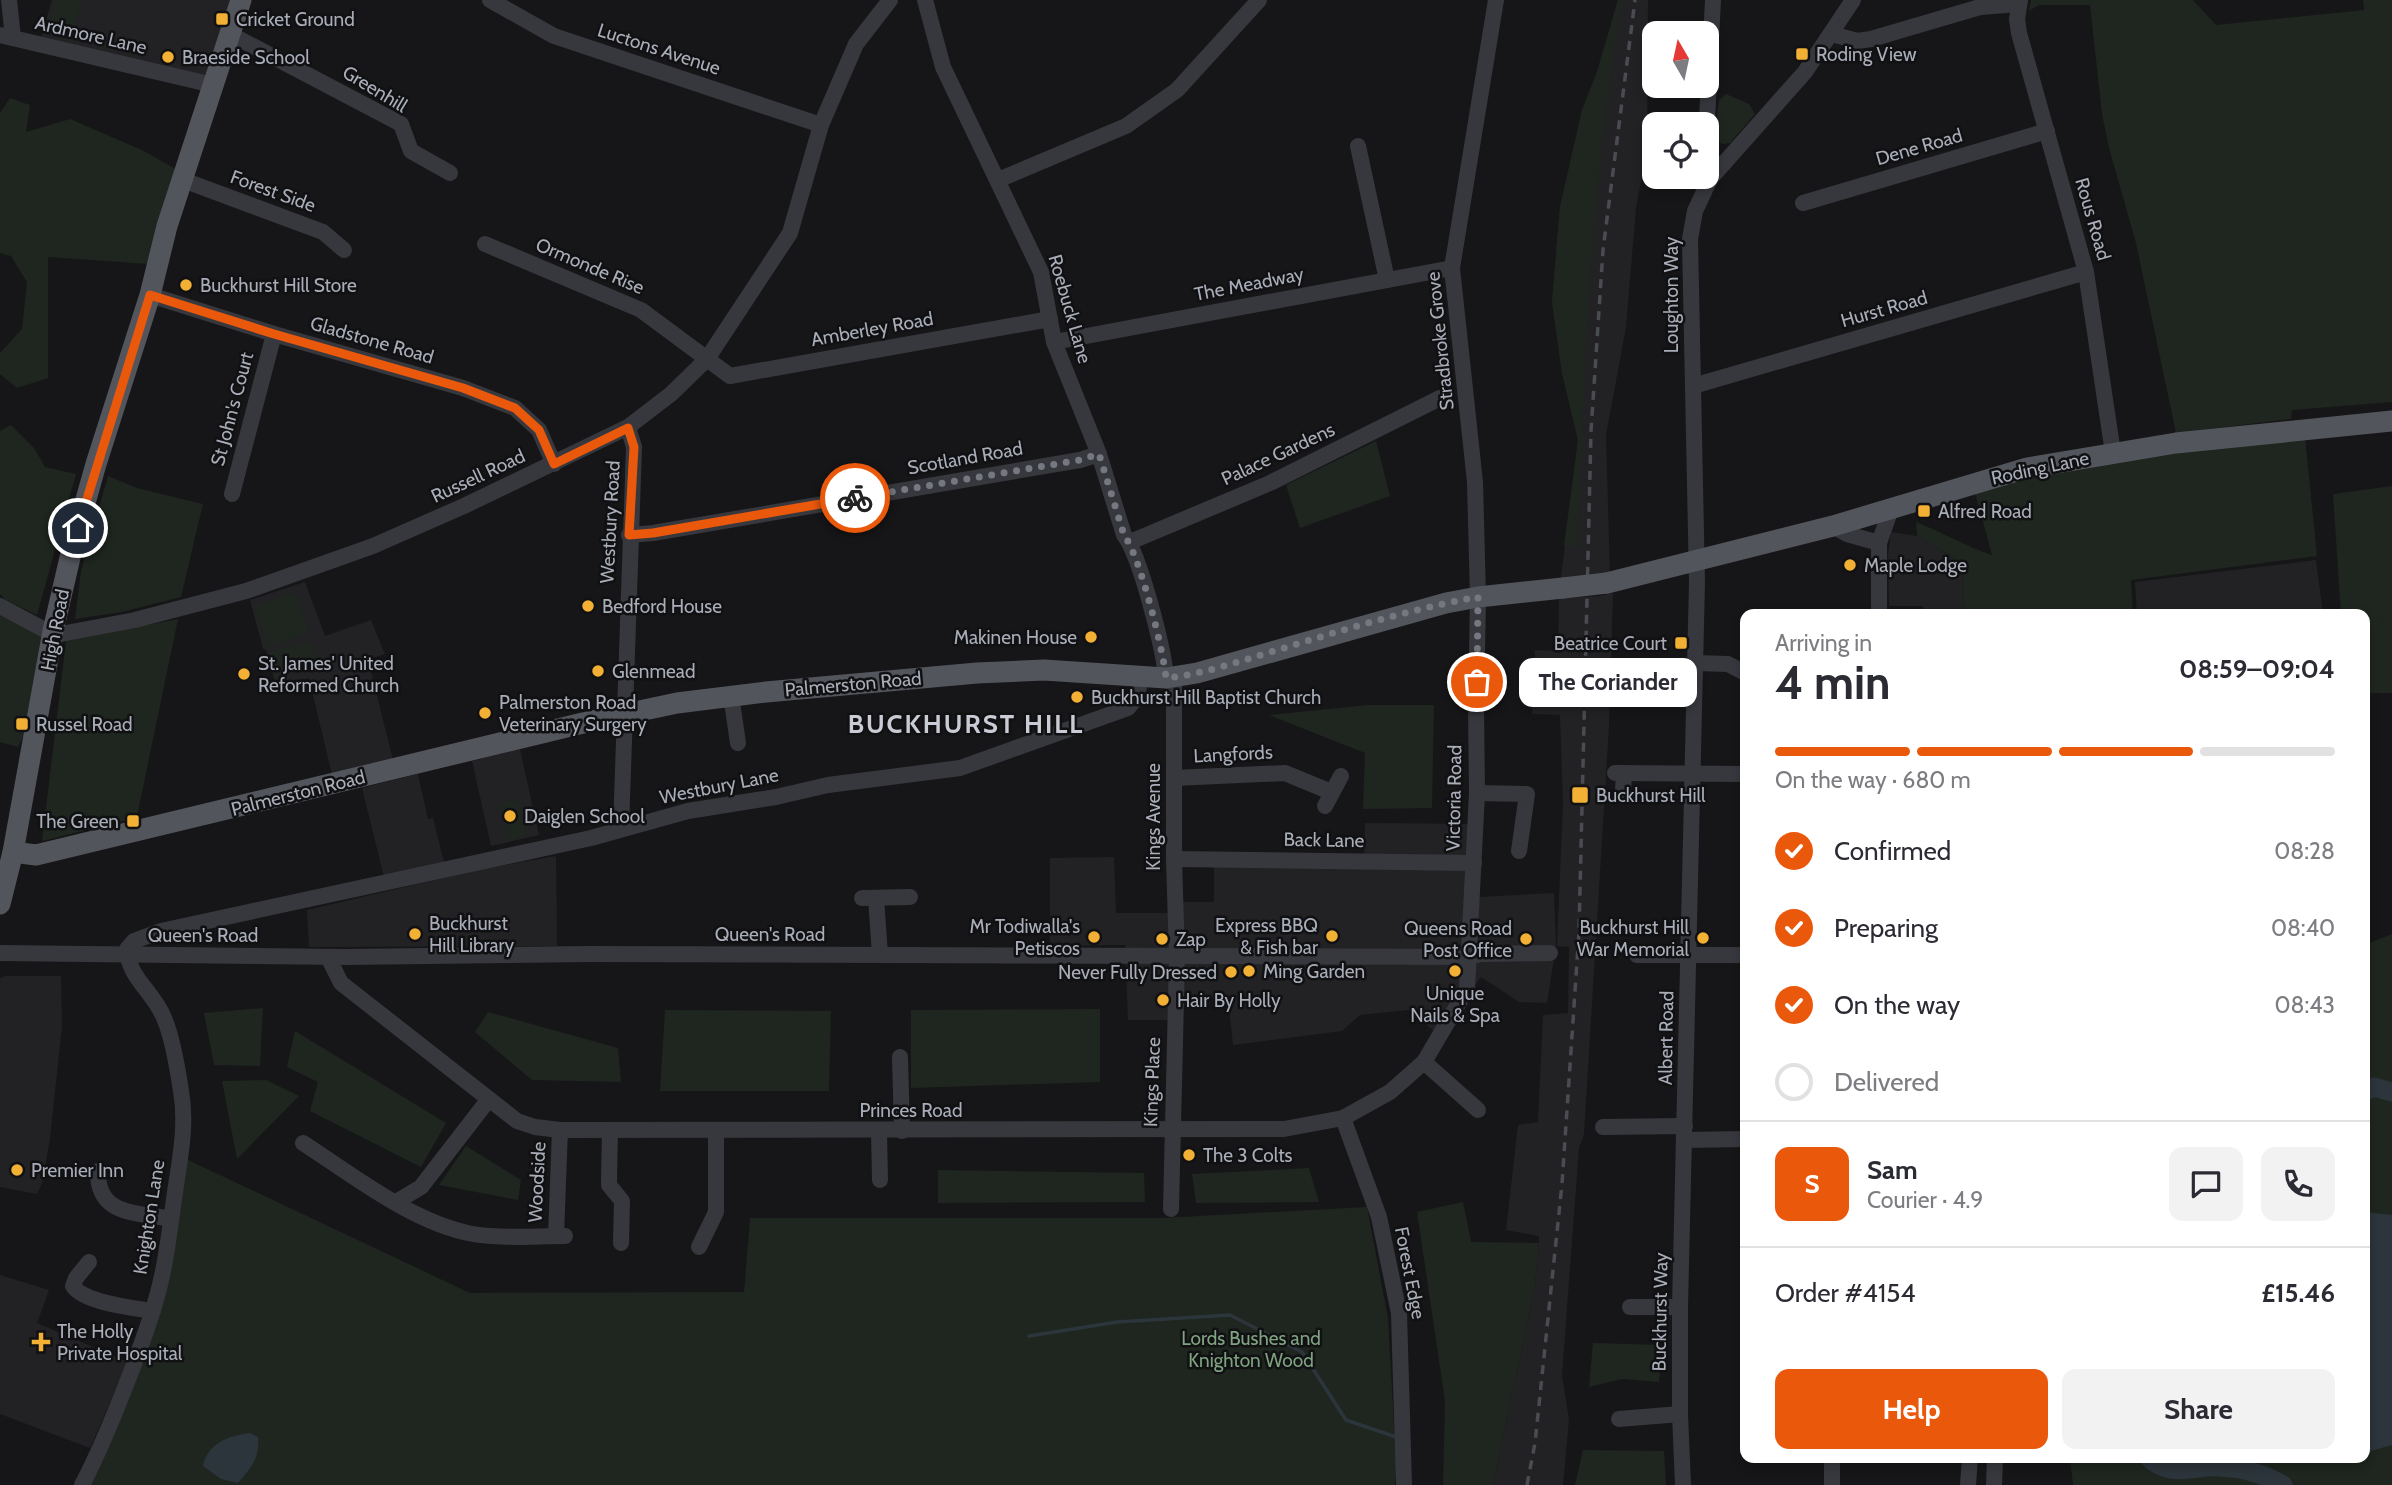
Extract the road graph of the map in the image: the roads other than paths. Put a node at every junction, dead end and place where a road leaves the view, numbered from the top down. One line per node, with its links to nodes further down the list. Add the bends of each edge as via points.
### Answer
1 (9, 0): 13 (street)
2 (490, 0): 16 (street, Luctons Avenue, via 554,36)
3 (890, 0): 16 (street, Russell Road, via 856,44)
4 (925, 0): 23 (street, Roebuck Lane, via 943,67)
5 (1259, 0): 23 (street, via 1177,90 1126,126)
6 (1496, 0): 27 (street, Stradbroke Grove)
7 (1713, 0): 15 (street)
8 (1853, 0): 12 (street, Loughton Way)
9 (245, 2): 11 (main road, High Road)
10 (2019, 2): 12 (street, via 1980,7 1871,39 1857,41); 17 (street, Rous Road, via 2019,33)
11 (230, 34): 14 (main road, High Road); 21 (street, Greenhill, via 401,124 411,151)
12 (1832, 34): 20 (street, Loughton Way, via 1781,102)
13 (6, 36): 14 (street, Ardmore Lane)
14 (213, 85): 22 (main road, High Road)
15 (1707, 112)
16 (821, 125): 34 (street, Russell Road, via 790,233)
17 (2047, 131): 24 (street, Dene Road); 28 (street, Rous Road)
18 (1358, 146): 29 (street)
19 (1719, 153): 20 (street)
20 (1726, 160): 35 (street, Loughton Way, via 1710,179 1695,211 1690,239)
21 (450, 173)
22 (183, 180): 26 (street, Forest Side, via 323,232); 30 (main road, High Road)
23 (998, 180): 31 (street, Roebuck Lane, via 1041,272)
24 (1803, 203)
25 (485, 244): 34 (street, Ormonde Rise, via 641,310)
26 (344, 250)
27 (1452, 268): 29 (street, The Meadway); 49 (street, Stradbroke Grove, via 1475,482)
28 (2086, 272): 35 (street, Hurst Road); 39 (street, Rous Road)
29 (1387, 280): 33 (street, The Meadway)
30 (150, 295): 32 (street, Gladstone Road); 52 (main road, High Road, via 96,464)
31 (1050, 318): 33 (street, Roebuck Lane); 34 (street, Amberley Road, via 730,376)
32 (274, 334): 41 (street, Gladstone Road, via 463,388 515,408 539,430); 42 (street, St John's Court)
33 (1054, 342): 40 (street, Roebuck Lane)
34 (707, 359): 38 (street, Russell Road)
35 (1693, 386): 48 (street, Loughton Way)
36 (1440, 398): 46 (street, Palace Gardens, via 1270,483)
37 (2392, 421): 39 (main road, Roding Lane)
38 (628, 428): 41 (street, Russell Road); 45 (street, Westbury Road, via 634,447)
39 (2113, 453): 43 (main road, Roding Lane, via 2028,468)
40 (1099, 454): 45 (street, Scotland Road); 46 (street, Roebuck Lane)
41 (554, 464): 52 (street, Russell Road, via 373,546 276,582 124,623 61,634)
42 (232, 494)
43 (1891, 509): 44 (main road, Roding Lane); 47 (street)
44 (1833, 526): 47 (street); 48 (main road, Roding Lane)
45 (629, 535): 58 (street, Westbury Road)
46 (1130, 542): 56 (street, Roebuck Lane)
47 (1880, 543): 51 (street)
48 (1697, 559): 49 (main road, Palmerston Road, bridge, via 1607,583); 53 (street, Albert Road)
49 (1478, 597): 56 (main road, Palmerston Road); 65 (street, Victoria Road)
50 (0, 606): 52 (street)
51 (1879, 609)
52 (53, 631): 69 (main road, High Road)
53 (1695, 663): 54 (street, via 1728,664); 60 (street, Albert Road)
54 (1740, 670)
55 (1141, 677): 56 (main road, Palmerston Road); 57 (main road, Palmerston Road, via 1044,670); 66 (street, Westbury Lane, via 1137,696 1128,708 960,768 828,785 688,811)
56 (1170, 677): 63 (street, Kings Avenue)
57 (732, 695): 58 (main road, Palmerston Road); 59 (street)
58 (624, 714): 66 (street, Westbury Road); 69 (main road, Palmerston Road)
59 (738, 743)
60 (1692, 774): 61 (street); 64 (street, via 1619,773); 78 (street, Albert Road)
61 (1740, 774)
62 (1341, 776): 63 (street, Langfords, via 1328,799 1286,773)
63 (1174, 778): 68 (street, Kings Avenue)
64 (1623, 791)
65 (1477, 793): 67 (street, via 1527,794); 70 (street, Victoria Road)
66 (621, 829): 75 (street, Westbury Lane, via 161,931 134,941)
67 (1519, 851)
68 (1174, 859): 70 (street, Back Lane); 82 (street, Kings Avenue)
69 (7, 863): 72 (main road, High Road)
70 (1474, 863): 81 (street, Victoria Road)
71 (910, 897): 76 (street, via 869,898)
72 (0, 904)
73 (0, 953): 75 (street, Queen's Road)
74 (1545, 953): 81 (street, Queen's Road)
75 (127, 955): 80 (street, Queen's Road); 102 (street, Knighton Lane, via 134,976 164,1017 182,1093 182,1144)
76 (880, 955): 80 (street, Queen's Road); 82 (street, Queen's Road)
77 (1637, 955): 78 (street)
78 (1688, 955): 79 (street); 95 (street, Albert Road)
79 (1740, 955)
80 (328, 957): 85 (street, Princes Road, via 341,983)
81 (1467, 957): 82 (street, Queen's Road); 84 (street, Princes Road, via 1467,989)
82 (1177, 958): 90 (street, Kings Place)
83 (900, 1057): 94 (street)
84 (1424, 1062): 86 (street); 87 (street, Princes Road, via 1390,1092)
85 (489, 1099): 91 (street, Princes Road, via 517,1121); 100 (street, via 421,1187)
86 (1478, 1110)
87 (1343, 1118): 90 (street, Princes Road, via 1284,1129); 115 (street, Forest Edge, via 1378,1217 1399,1313)
88 (1603, 1127): 95 (street)
89 (716, 1129): 92 (street, Princes Road); 93 (street, Princes Road); 104 (street, via 716,1212)
90 (1171, 1129): 94 (street, Princes Road); 101 (street, Kings Place)
91 (560, 1130): 92 (street, Princes Road); 100 (street, Woodside, via 560,1236 474,1234 415,1215)
92 (610, 1130): 103 (street, via 609,1185 622,1201)
93 (879, 1131): 94 (street, Princes Road); 99 (street)
94 (902, 1131)
95 (1685, 1133): 96 (street); 107 (street, Buckhurst Way)
96 (1740, 1138)
97 (303, 1143): 100 (street, Woodside)
98 (98, 1171): 102 (street, via 101,1196 112,1206)
99 (880, 1180)
100 (396, 1202)
101 (1171, 1209)
102 (171, 1219): 108 (street, Knighton Lane)
103 (621, 1243)
104 (699, 1247)
105 (89, 1262): 108 (street, via 76,1278 76,1291 102,1302)
106 (1630, 1307): 107 (street)
107 (1680, 1307): 109 (street, Buckhurst Way)
108 (153, 1311): 114 (street, Knighton Lane, via 127,1384)
109 (1679, 1414): 110 (street); 116 (street, Buckhurst Way)
110 (1619, 1419)
111 (1832, 1463): 117 (street)
112 (1970, 1463): 118 (street)
113 (1996, 1463): 119 (street)
114 (82, 1485)
115 (1404, 1485)
116 (1683, 1485)
117 (1832, 1485)
118 (1968, 1485)
119 (1994, 1485)

